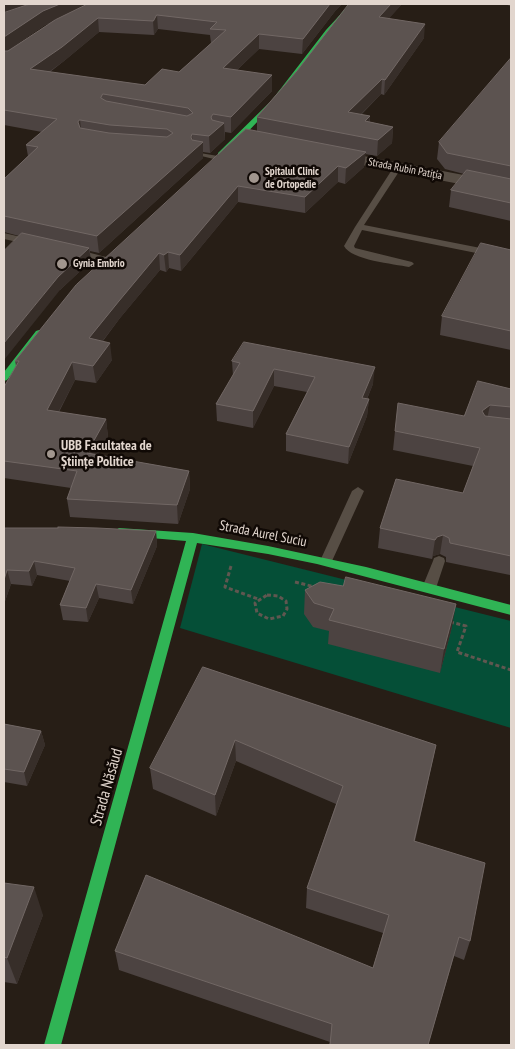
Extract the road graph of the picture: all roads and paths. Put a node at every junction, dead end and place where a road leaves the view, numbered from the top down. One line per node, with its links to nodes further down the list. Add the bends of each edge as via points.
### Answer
1 (353, 4): 4 (street, via 290,82)
2 (507, 4): 3 (lane)
3 (511, 4)
4 (234, 137): 5 (street); 8 (street)
5 (258, 141)
6 (314, 152): 9 (street, Strada Rubin Patiția)
7 (197, 154): 8 (lane)
8 (218, 158): 10 (street)
9 (398, 167): 11 (street, Strada Rubin Patiția); 12 (lane)
10 (204, 171)
11 (511, 189)
12 (359, 227): 17 (lane); 18 (lane, via 350,250)
13 (4, 236): 14 (lane)
14 (41, 245)
15 (69, 251): 16 (lane)
16 (110, 256): 19 (street)
17 (511, 257)
18 (409, 264)
19 (94, 272)
20 (44, 326): 21 (street)
21 (4, 378)
22 (358, 491): 26 (lane)
23 (104, 530): 24 (street, Strada Aurel Suciu)
24 (193, 537): 26 (street, Strada Aurel Suciu); 37 (street, Strada Năsăud)
25 (439, 561): 31 (lane)
26 (326, 562): 31 (street, Strada Aurel Suciu)
27 (222, 565): 28 (path)
28 (231, 566): 29 (path); 33 (path, via 225,587)
29 (240, 568)
30 (287, 580): 32 (path)
31 (431, 584): 34 (street, Strada Aurel Suciu)
32 (325, 590)
33 (258, 599): 33 (path, via 272,595 282,598 287,605 286,613 278,619 262,618 255,611)
34 (511, 610)
35 (448, 621): 36 (path, via 466,626 457,652)
36 (511, 670)
37 (52, 1045)

